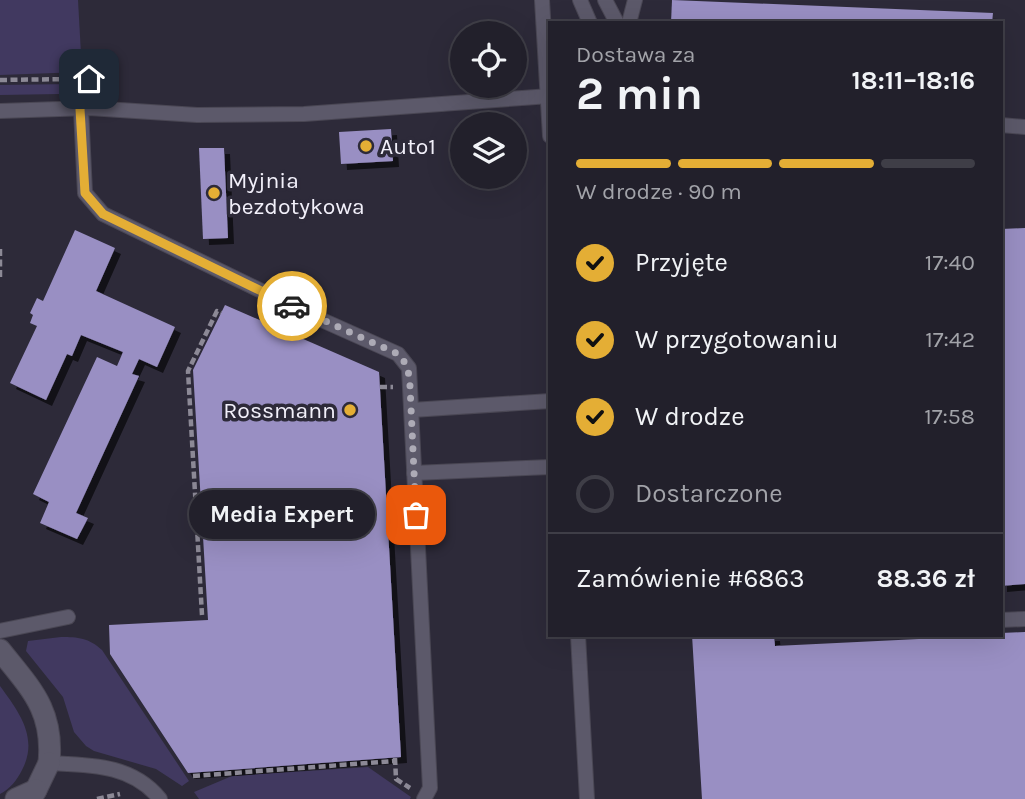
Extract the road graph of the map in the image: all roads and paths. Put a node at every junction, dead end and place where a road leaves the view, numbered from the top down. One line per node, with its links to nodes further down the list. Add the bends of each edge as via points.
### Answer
1 (542, 0): 10 (lane)
2 (580, 0): 5 (lane)
3 (605, 0): 6 (lane)
4 (635, 0): 7 (lane)
5 (589, 21)
6 (616, 21)
7 (630, 21)
8 (89, 79): 9 (path); 12 (lane)
9 (0, 80)
10 (548, 82)
11 (548, 96): 12 (lane, via 304,114 197,116)
12 (80, 109): 13 (lane); 20 (lane, via 85,193 103,214 398,354 409,368)
13 (0, 111)
14 (1003, 125): 15 (lane)
15 (1025, 127)
16 (0, 249): 17 (path)
17 (0, 278)
18 (221, 313): 23 (path, via 218,311 188,371)
19 (548, 401): 20 (lane)
20 (411, 410): 22 (lane)
21 (548, 467): 22 (lane)
22 (414, 473): 34 (lane, via 430,788)
23 (202, 615)
24 (68, 617): 27 (lane)
25 (1025, 618): 26 (lane)
26 (1003, 620)
27 (0, 631)
28 (578, 637): 35 (lane)
29 (0, 650): 30 (street, via 43,710 51,739)
30 (50, 763): 32 (street); 33 (lane, via 122,771)
31 (193, 776): 34 (path, via 395,760 396,779)
32 (28, 796)
33 (160, 799)
34 (424, 799)
35 (587, 799)

